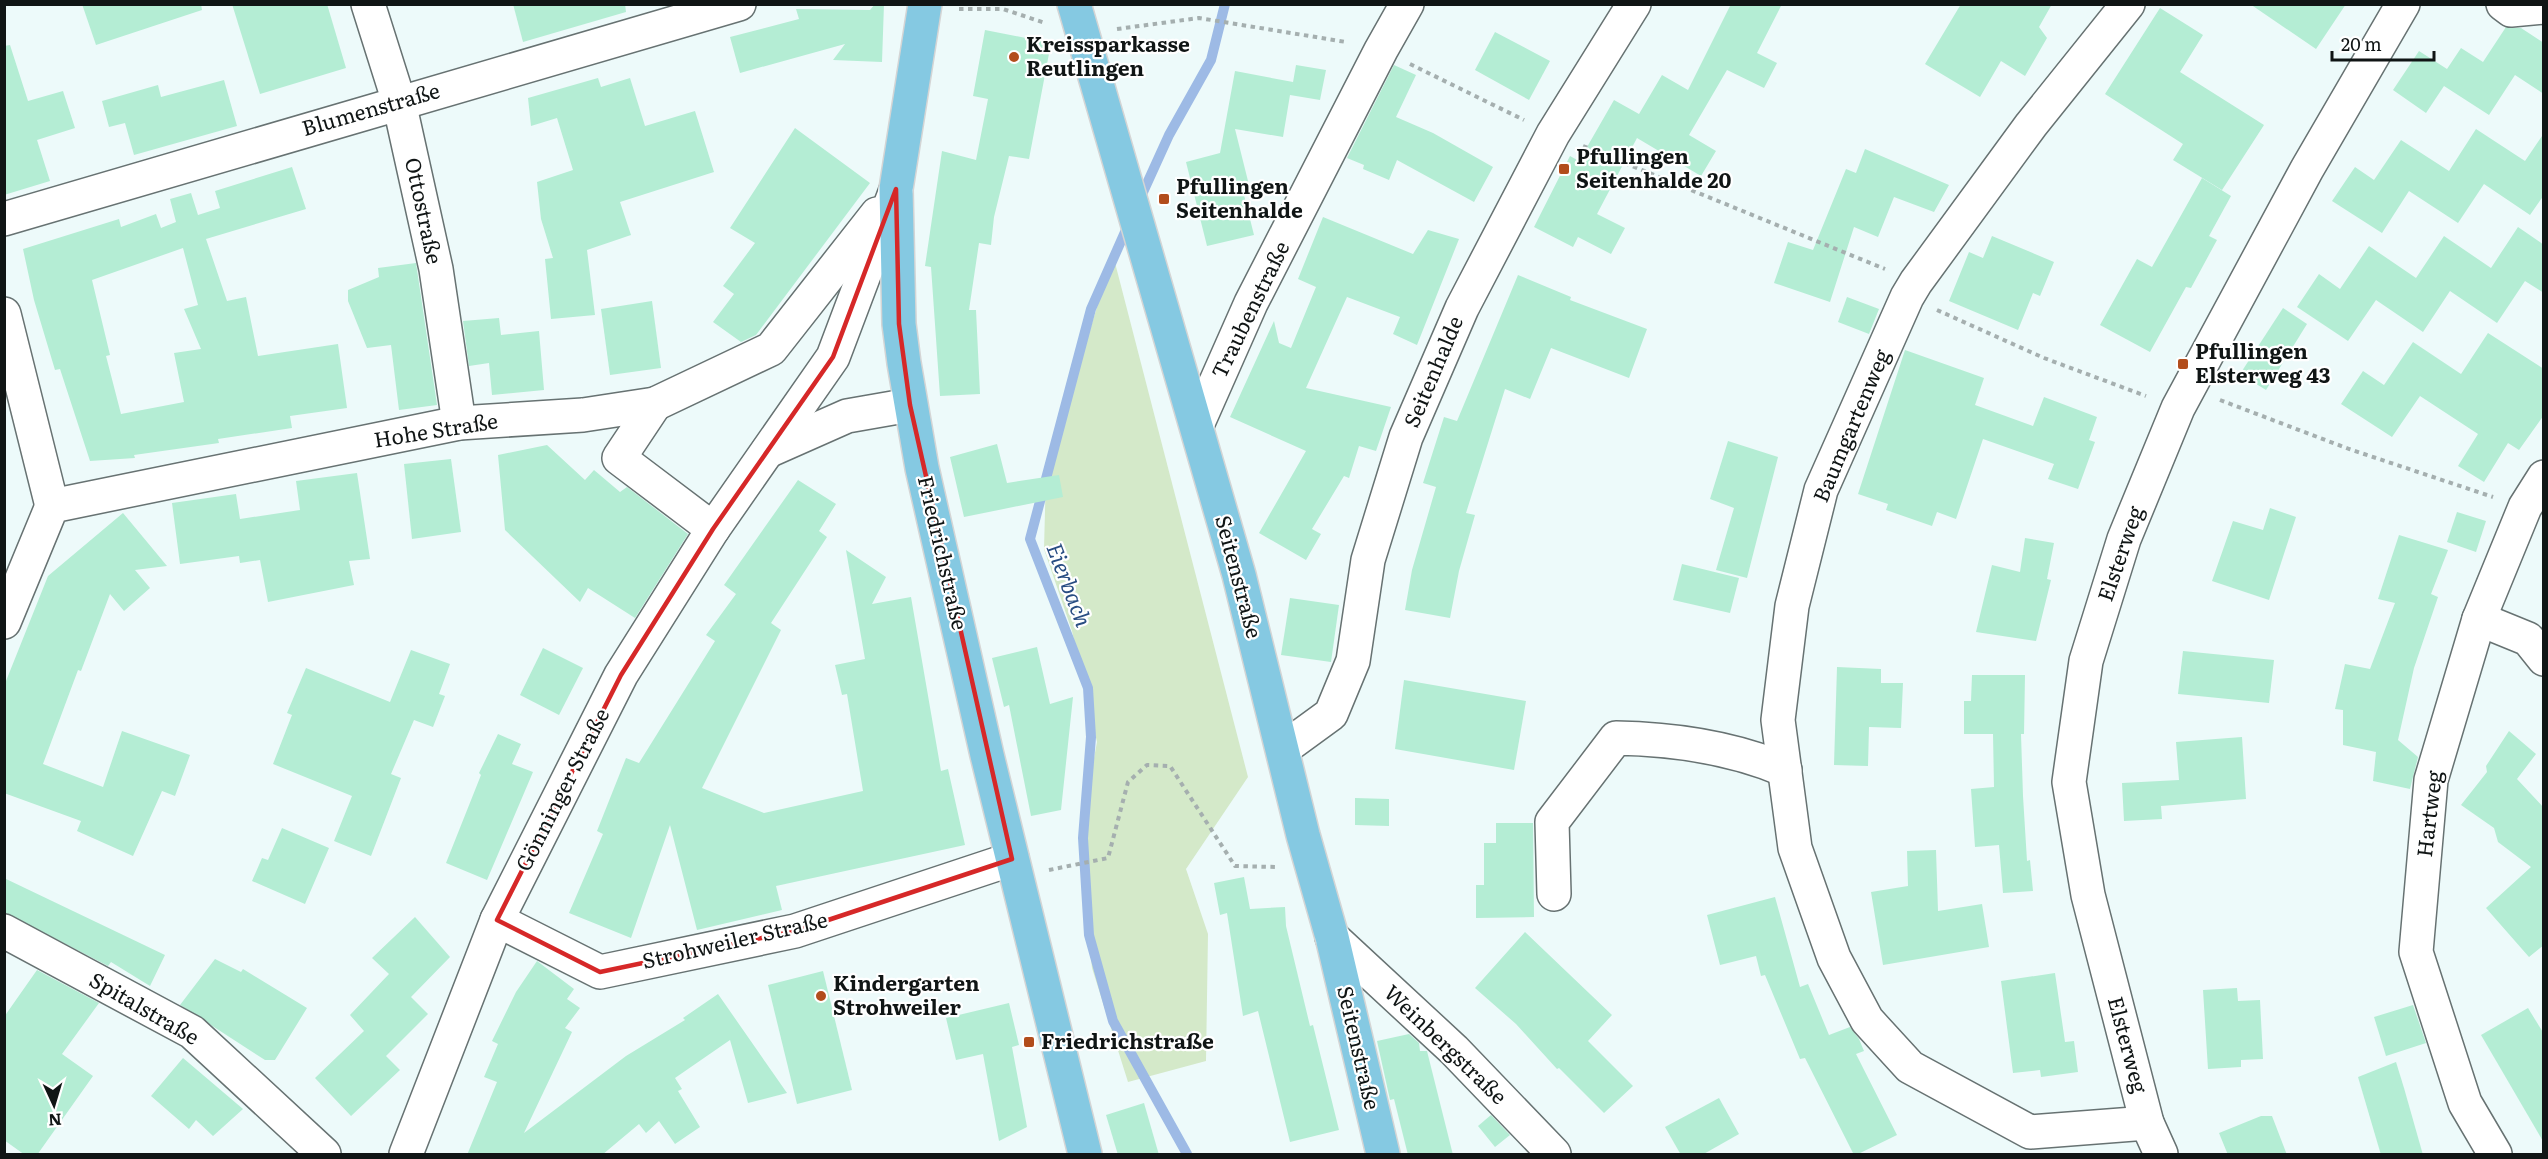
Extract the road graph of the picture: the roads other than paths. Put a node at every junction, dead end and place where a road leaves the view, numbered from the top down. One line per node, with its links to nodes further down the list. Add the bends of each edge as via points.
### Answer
1 (368, 4): 11 (street, Ottostraße)
2 (739, 4): 11 (street, Blumenstraße)
3 (1407, 4): 18 (street, Traubenstraße, via 1251,303)
4 (1634, 4): 26 (street, Seitenhalde, via 1553,134 1462,308 1406,437 1368,560 1353,661 1331,714)
5 (2128, 4): 27 (street, Baumgartenweg, via 2031,125 1912,289 1821,490 1792,606 1778,720)
6 (2403, 4): 33 (street, Elsterweg, via 2307,169 2183,398 2124,540 2086,661 2069,782 2088,895)
7 (2503, 4): 9 (street, via 2511,10)
8 (925, 6): 12 (main road, Gönninger Straße)
9 (2544, 7)
10 (1076, 12): 18 (main road, Seitenstraße)
11 (399, 102): 13 (street, Blumenstraße); 17 (street, Ottostraße, via 436,269)
12 (896, 189): 15 (street, Hohe Straße, via 771,349); 16 (main road, Gönninger Straße, via 899,324); 19 (street, Gönninger Straße, via 833,357)
13 (4, 219)
14 (4, 314): 21 (street)
15 (654, 404): 17 (street, Hohe Straße, via 583,414); 22 (street, via 619,458)
16 (910, 405): 19 (street, via 847,416); 28 (main road, Friedrichstraße)
17 (459, 423): 21 (street, Hohe Straße)
18 (1197, 425): 26 (main road, Seitenstraße)
19 (768, 451): 22 (street, Gönninger Straße)
20 (2544, 477): 23 (street, Hartweg, via 2525,507)
21 (52, 506): 24 (street)
22 (713, 529): 30 (street, Gönninger Straße, via 621,675)
23 (2479, 619): 25 (street, via 2528,639); 40 (street, Hartweg, via 2431,780 2416,952 2465,1103)
24 (4, 622)
25 (2544, 659)
26 (1283, 749): 32 (main road, Seitenstraße)
27 (1785, 770): 29 (street, via 1752,756 1665,739 1616,738 1552,822); 33 (street, Baumgartenweg, via 1795,848 1834,958 1867,1020 1910,1067 2030,1132)
28 (1012, 859): 30 (street, Strohweiler Straße, via 795,931 600,972); 36 (main road, Friedrichstraße)
29 (1554, 894)
30 (497, 920): 35 (street, Gönninger Straße)
31 (4, 931): 34 (street, Spitalstraße, via 192,1032)
32 (1332, 937): 37 (main road, Seitenstraße); 38 (street, Weinbergstraße, via 1454,1050)
33 (2147, 1123): 39 (street, Elsterweg)
34 (324, 1155)
35 (406, 1155)
36 (1085, 1155)
37 (1383, 1155)
38 (1554, 1155)
39 (2161, 1155)
40 (2495, 1155)

